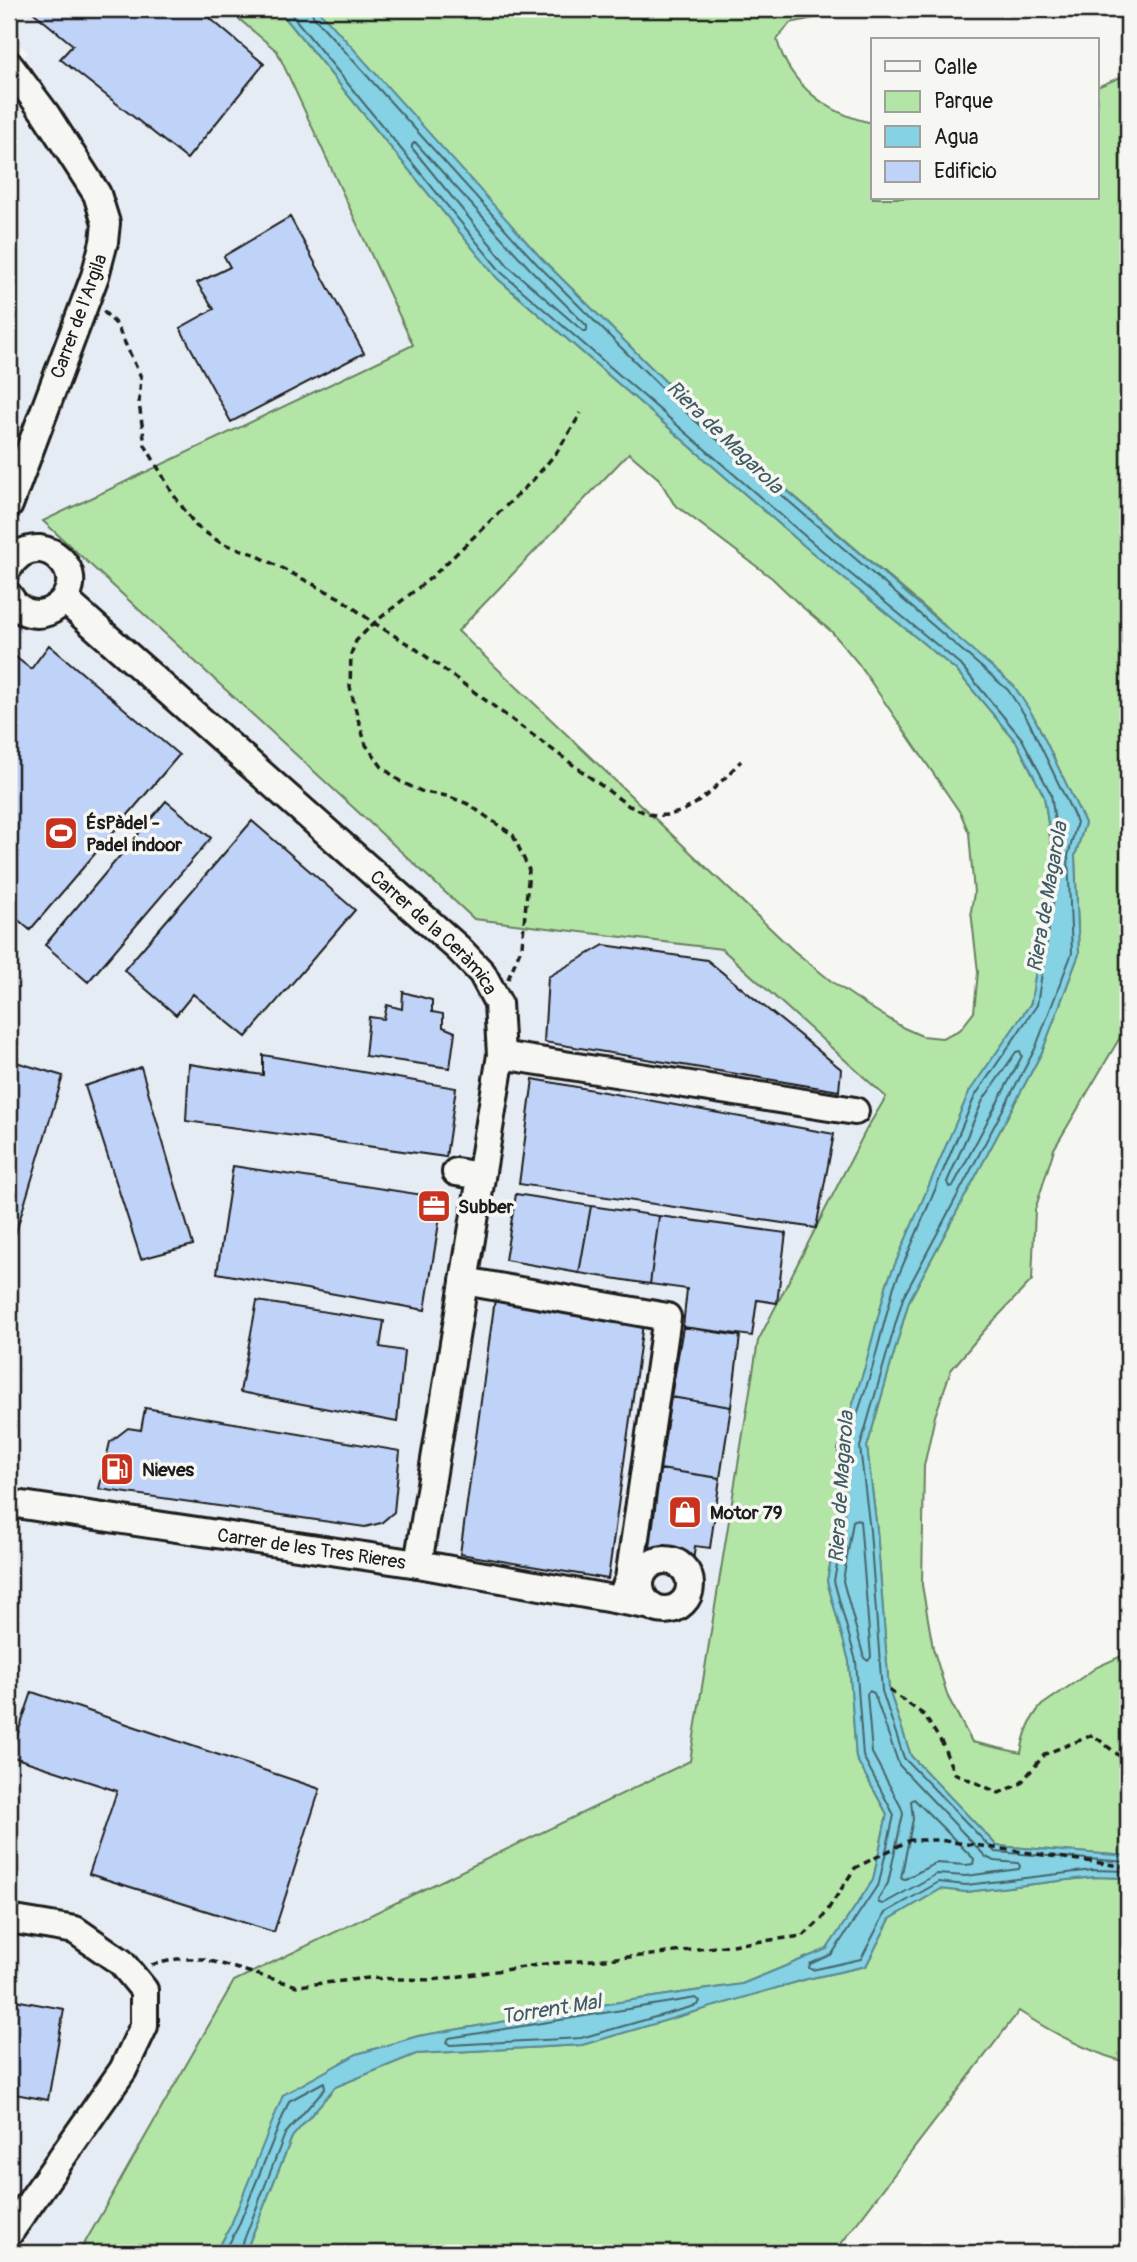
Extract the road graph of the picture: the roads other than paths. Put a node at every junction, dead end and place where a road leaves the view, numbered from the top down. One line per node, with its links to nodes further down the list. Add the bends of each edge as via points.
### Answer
1 (9, 65): 2 (street, Carrer de l'Argila, via 97,194 106,223 95,276)
2 (9, 505)
3 (11, 556): 5 (street, via 35,549 63,561 70,580)
4 (9, 596): 5 (street, via 17,607 37,614 57,608)
5 (65, 600): 6 (street, Carrer de la Ceràmica, via 482,973 498,1003)
6 (501, 1055): 7 (street); 8 (street, Carrer de la Ceràmica, via 469,1174)
7 (855, 1111)
8 (464, 1281): 10 (street, Carrer de la Ceràmica); 11 (street, via 667,1317)
9 (9, 1503): 10 (street, Carrer de les Tres Rieres)
10 (418, 1564): 11 (street, Carrer de les Tres Rieres)
11 (626, 1590): 11 (street, Carrer de les Tres Rieres, via 668,1610 683,1602 690,1587 686,1572 673,1561 649,1566)
12 (9, 1919): 13 (street, via 75,1930 125,1966 144,1990 144,2026 123,2070)
13 (9, 2233)

